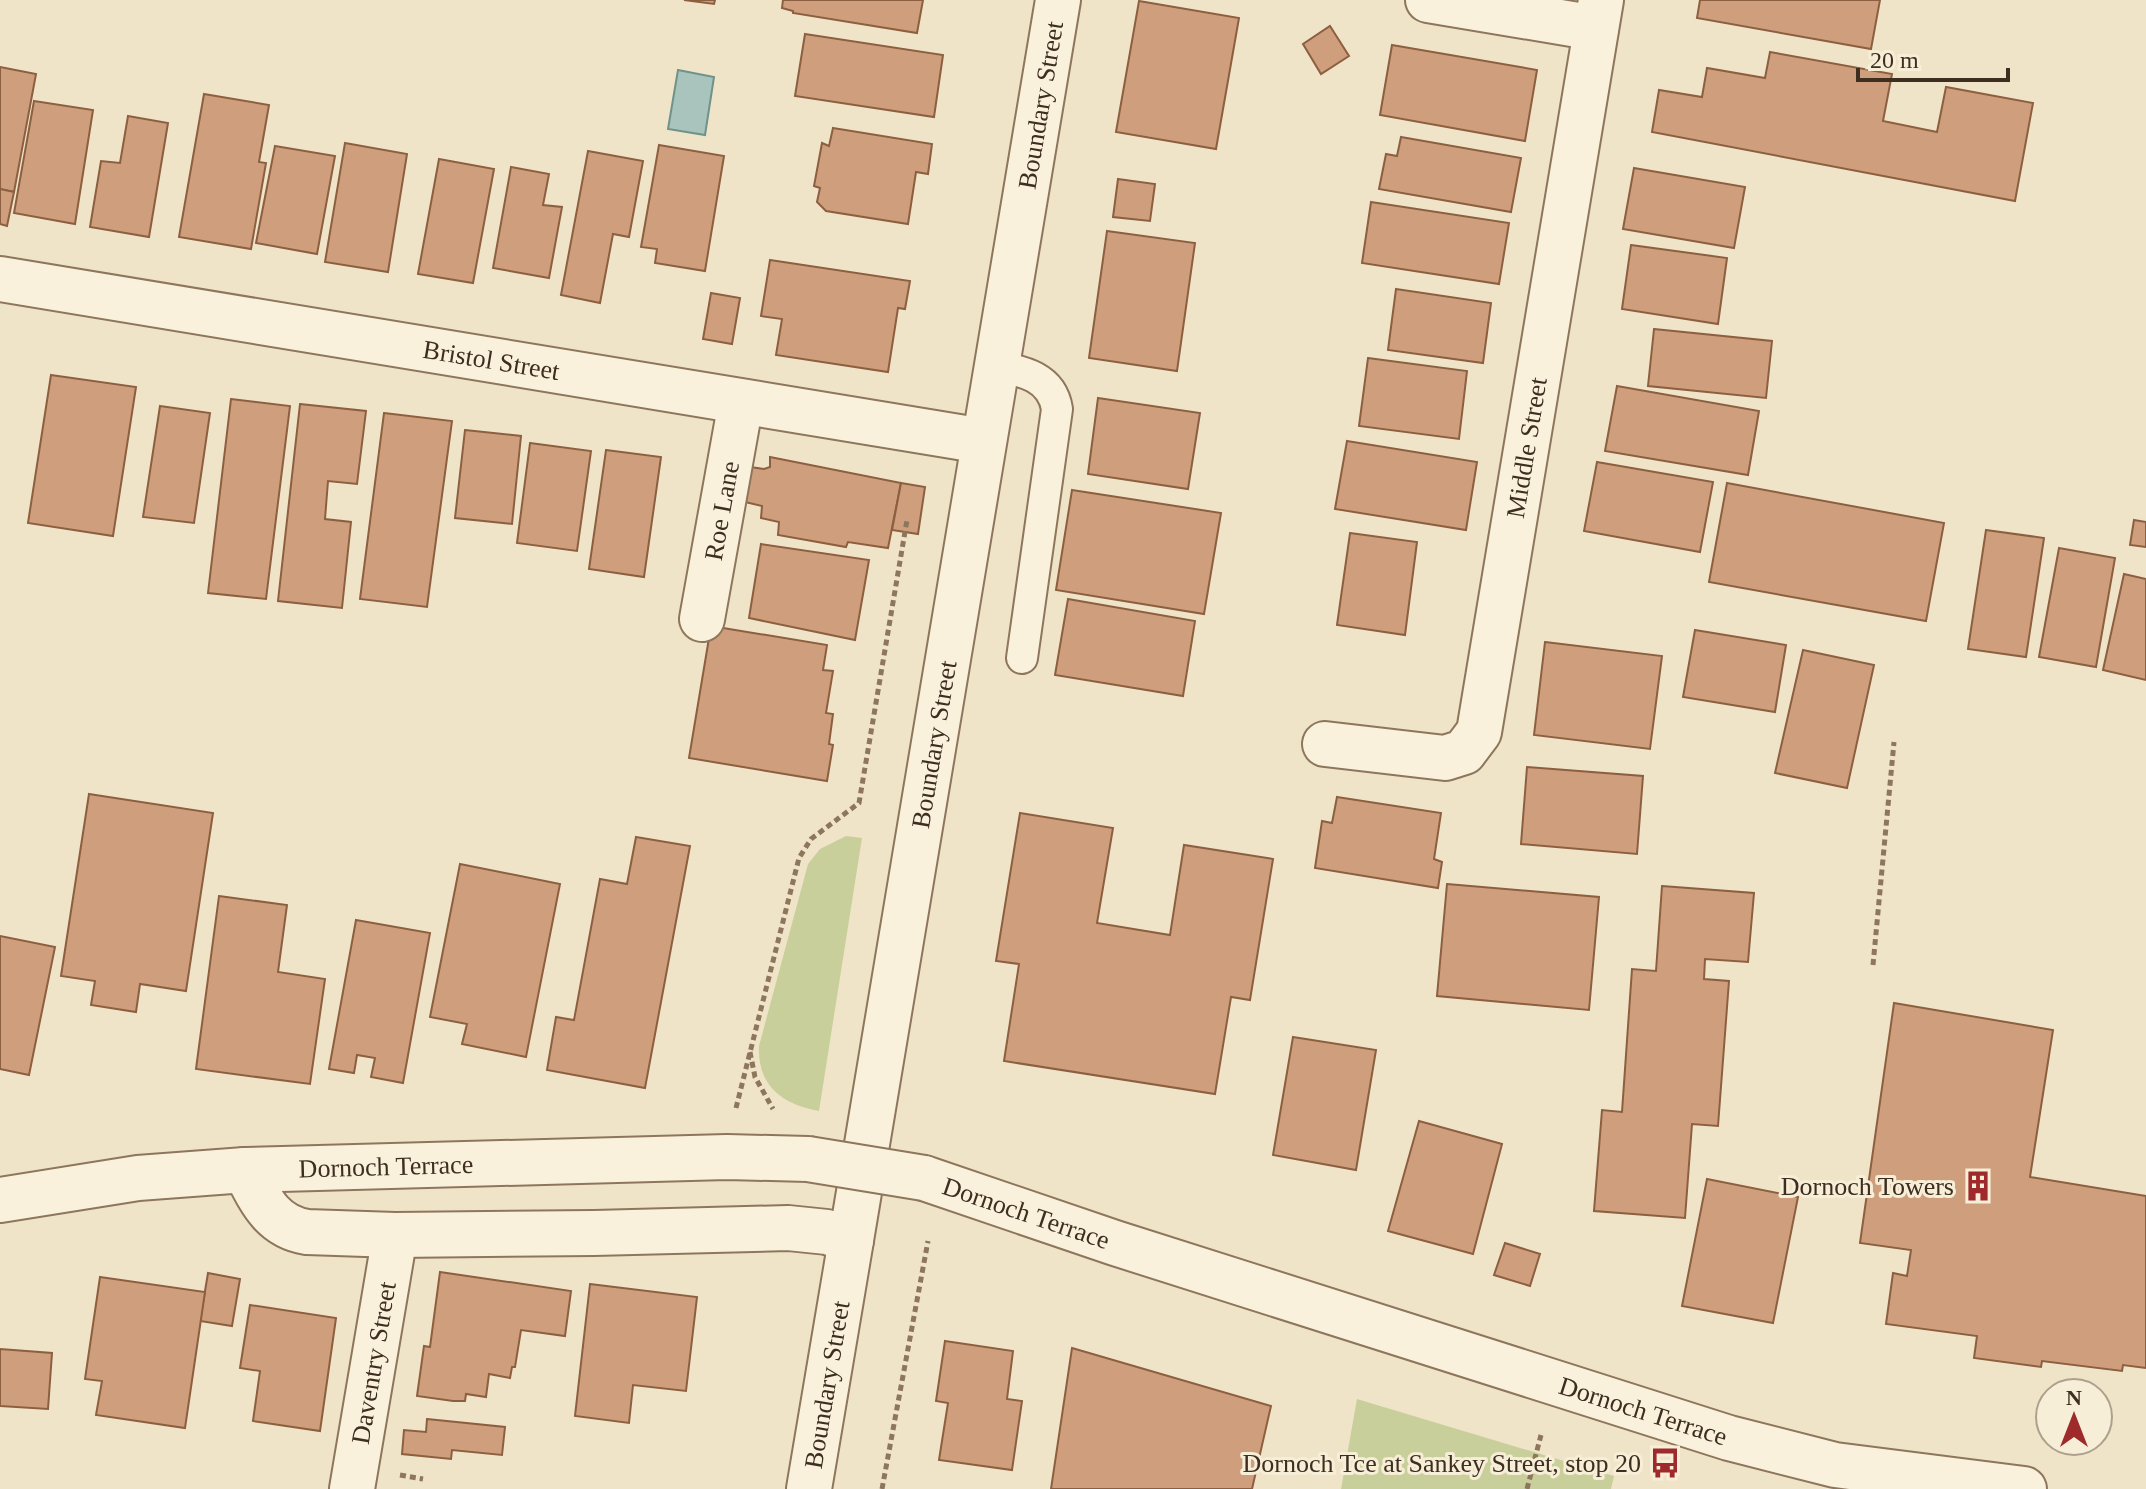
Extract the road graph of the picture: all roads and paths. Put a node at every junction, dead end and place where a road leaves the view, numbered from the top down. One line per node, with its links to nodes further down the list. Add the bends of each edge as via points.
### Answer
1 (1058, 0): 5 (street, Boundary Street)
2 (1428, 0): 3 (street)
3 (1599, 14): 12 (street, Middle Street, via 1479,732 1464,752 1445,758)
4 (0, 279): 6 (street, Bristol Street)
5 (996, 366): 7 (street, Boundary Street); 10 (lane, via 1037,378 1057,409)
6 (741, 402): 7 (street, Bristol Street); 9 (street, Roe Lane)
7 (983, 441): 20 (street, Boundary Street)
8 (907, 520): 14 (path, via 859,803 811,839 799,858)
9 (702, 619)
10 (1022, 658)
11 (1894, 742): 13 (path)
12 (1325, 744)
13 (1873, 965)
14 (749, 1048): 15 (path); 16 (path, via 755,1077)
15 (735, 1109)
16 (774, 1111)
17 (245, 1170): 18 (street, Dornoch Terrace, via 138,1178); 19 (street, via 268,1212 296,1231); 27 (street, Dornoch Terrace, bridge, via 727,1157 808,1159 924,1178 1729,1438 1850,1467)
18 (0, 1200)
19 (395, 1235): 20 (street, via 788,1228); 23 (street, Daventry Street)
20 (851, 1240): 24 (street, Boundary Street)
21 (928, 1241): 25 (path)
22 (1541, 1435): 26 (path)
23 (352, 1489)
24 (809, 1489)
25 (882, 1489)
26 (1527, 1489)
27 (2024, 1489)

